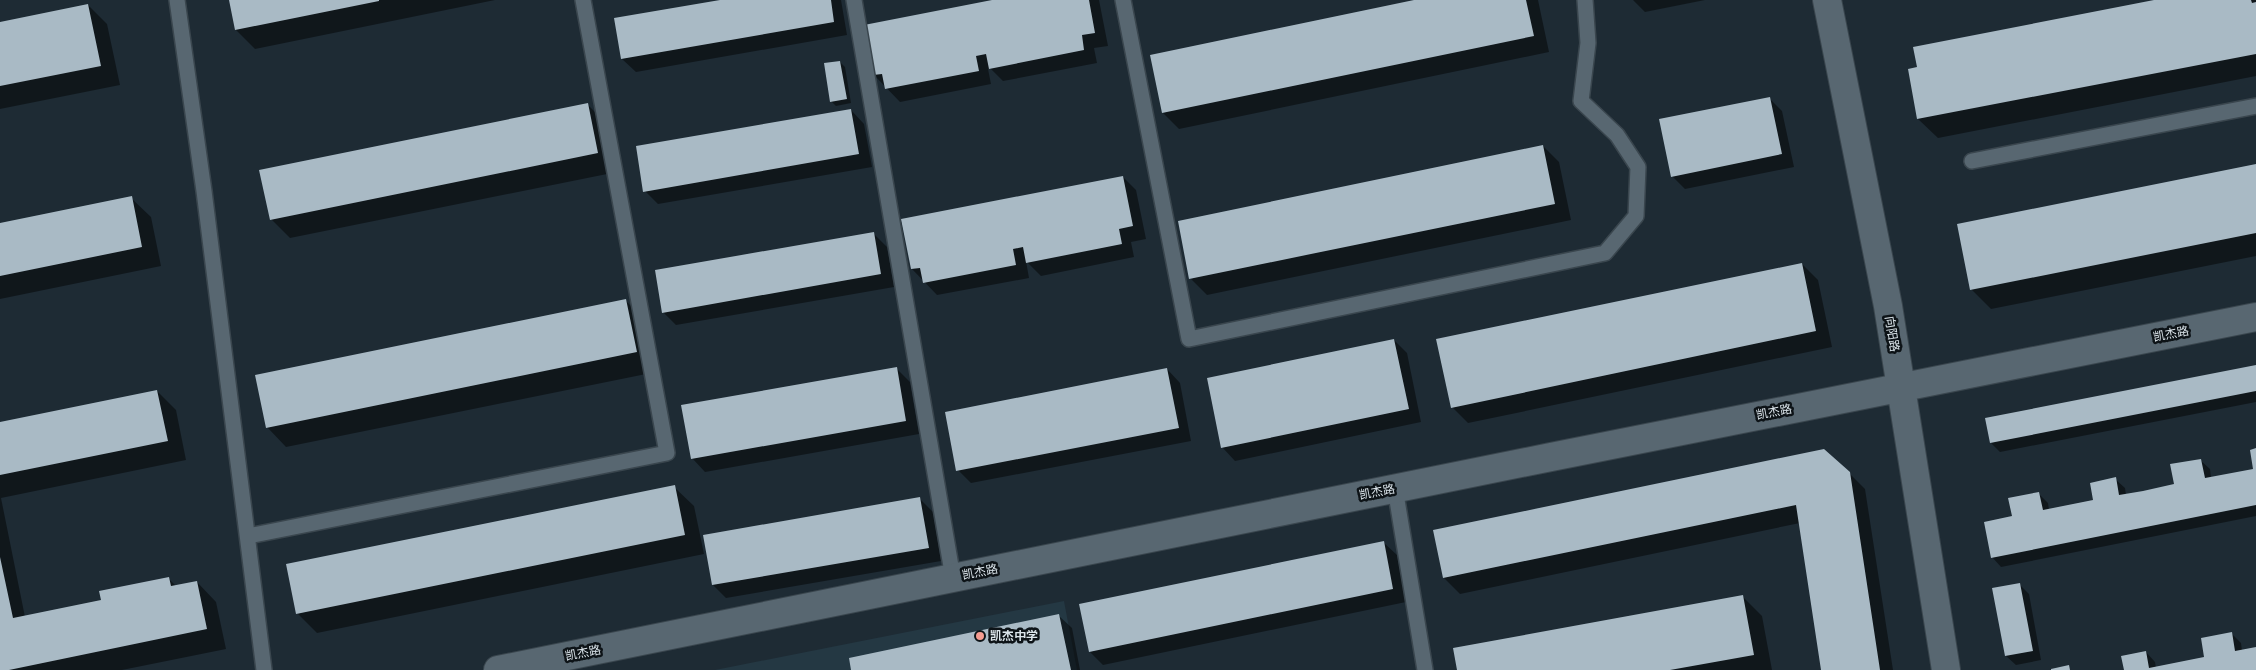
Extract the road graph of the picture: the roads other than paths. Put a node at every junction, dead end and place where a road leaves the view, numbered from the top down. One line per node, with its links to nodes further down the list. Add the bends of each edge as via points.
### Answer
1 (177, 0): 12 (lane)
2 (583, 0): 12 (lane, via 667,453)
3 (854, 0): 13 (lane)
4 (1123, 0): 5 (lane, via 1189,339 1605,253 1636,216 1638,167 1617,135 1581,101 1588,43)
5 (1585, 0)
6 (1827, 0): 10 (street, 向阳路, via 1888,306)
7 (2256, 106): 8 (lane)
8 (1972, 161)
9 (2256, 317): 10 (street, 凯杰路)
10 (1900, 387): 11 (street, 凯杰路); 17 (street, 向阳路)
11 (1395, 488): 13 (street, 凯杰路); 16 (lane)
12 (248, 536): 14 (lane)
13 (953, 578): 15 (street, 凯杰路)
14 (264, 670)
15 (498, 670)
16 (1425, 670)
17 (1946, 670)

